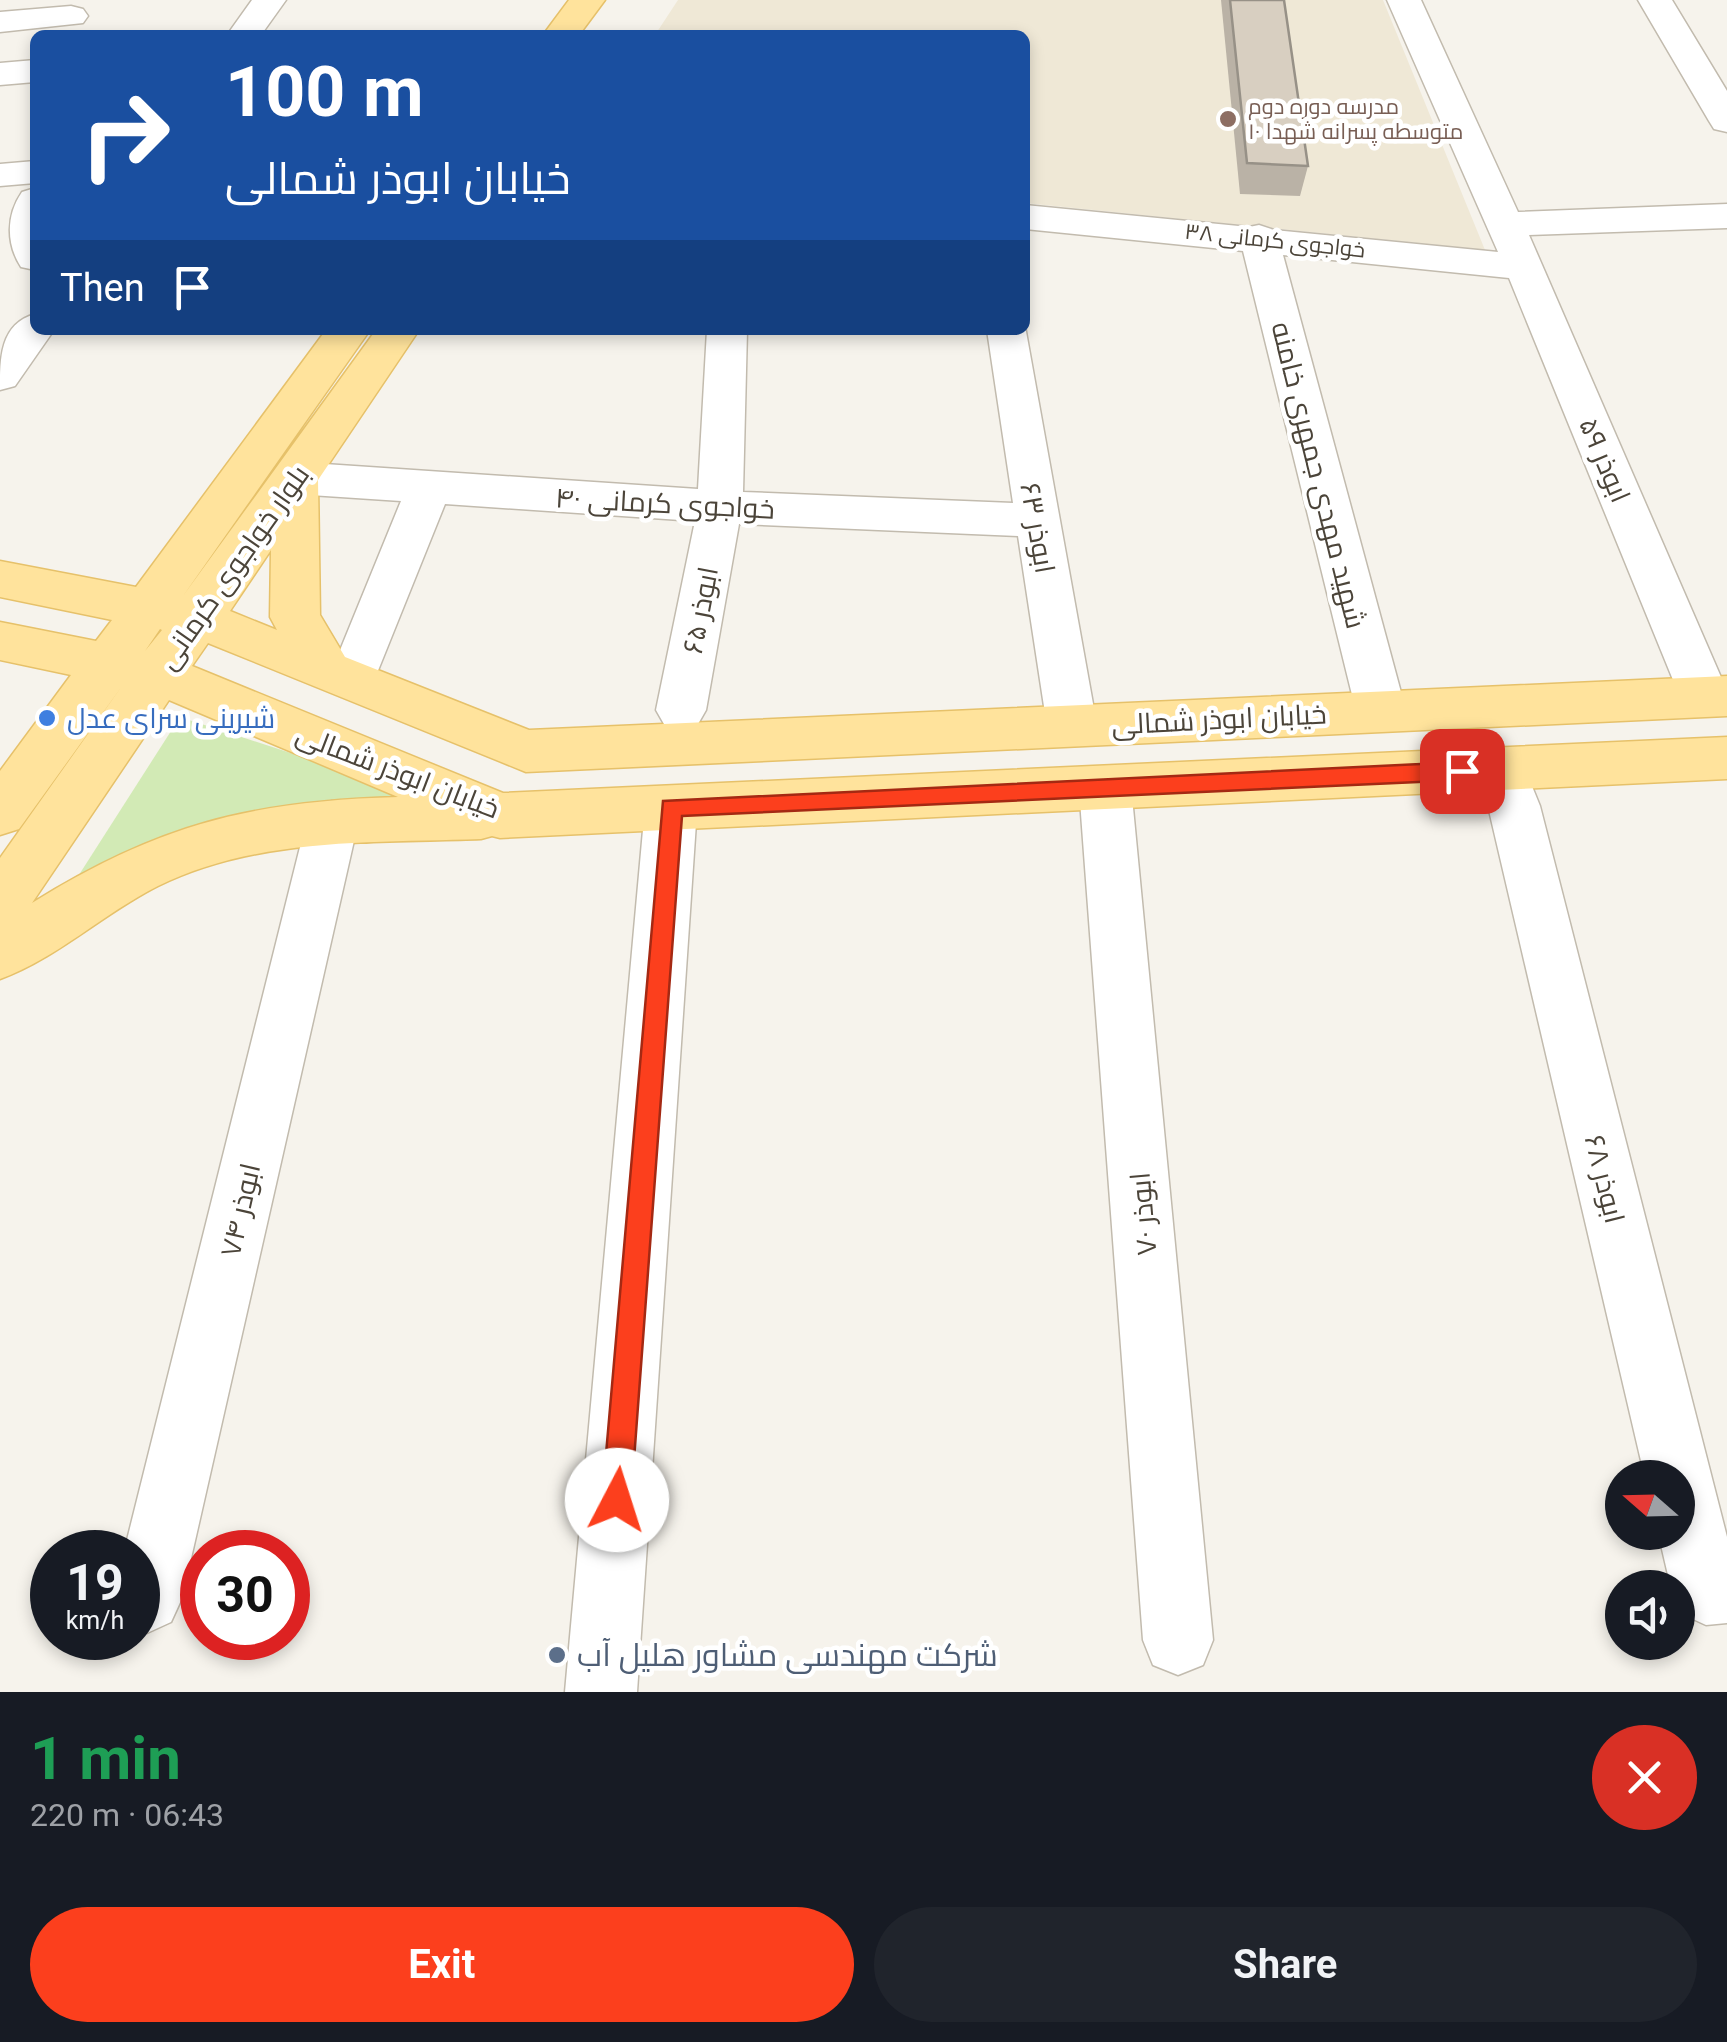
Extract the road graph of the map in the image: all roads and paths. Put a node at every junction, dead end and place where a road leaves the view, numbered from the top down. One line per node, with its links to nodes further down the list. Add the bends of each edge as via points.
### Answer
1 (269, 0): 7 (street)
2 (1404, 0): 16 (street, ابوذر ۵۹)
3 (1655, 0): 11 (street)
4 (603, 16): 8 (main road)
5 (71, 17): 6 (street)
6 (0, 22)
7 (248, 30)
8 (572, 30)
9 (30, 71): 10 (street)
10 (0, 74)
11 (1727, 121)
12 (30, 173): 13 (street)
13 (0, 176)
14 (1727, 216): 16 (street)
15 (1030, 217): 18 (street, خواجوی کرمانی ۳۸)
16 (1504, 224): 20 (street, ابوذر ۵۹)
17 (30, 225): 19 (street)
18 (1259, 238): 20 (street, خواجوی کرمانی ۳۸); 40 (street, شهید مهدی جمهری خامنه)
19 (30, 251)
20 (1524, 266): 38 (street, ابوذر ۵۹)
21 (30, 335): 26 (street)
22 (344, 335): 32 (main road, بلوار خواجوی کرمانی)
23 (395, 335): 27 (main road, بلوار خواجوی کرمانی)
24 (727, 335): 29 (street, ابوذر ۶۵)
25 (1007, 335): 30 (street, ابوذر ۶۳)
26 (0, 376)
27 (295, 478): 28 (street, خواجوی کرمانی ۴۰); 33 (main road, بلوار خواجوی کرمانی); 36 (main road, via 295,617)
28 (429, 488): 29 (street, خواجوی کرمانی ۴۰); 36 (street)
29 (720, 507): 30 (street, خواجوی کرمانی ۴۰); 39 (street, ابوذر ۶۵)
30 (1036, 520): 41 (street, ابوذر ۶۳)
31 (0, 579): 32 (main road, خیابان ابوذر شمالی)
32 (148, 609): 33 (main road, خیابان ابوذر شمالی); 35 (main road, بلوار خواجوی کرمانی)
33 (198, 618): 36 (main road, خیابان ابوذر شمالی); 37 (main road, بلوار خواجوی کرمانی)
34 (0, 640): 35 (main road, خیابان ابوذر شمالی)
35 (108, 663): 37 (main road, خیابان ابوذر شمالی); 48 (main road, بلوار خواجوی کرمانی)
36 (342, 668): 42 (main road, خیابان ابوذر شمالی, via 526,751)
37 (159, 674): 49 (main road, خیابان ابوذر شمالی); 51 (main road, بلوار خواجوی کرمانی)
38 (1716, 696): 40 (main road, خیابان ابوذر شمالی)
39 (681, 710)
40 (1380, 711): 41 (main road, خیابان ابوذر شمالی)
41 (1072, 726): 42 (main road, خیابان ابوذر شمالی)
42 (868, 736): 46 (main road)
43 (1727, 758): 44 (main road, خیابان ابوذر شمالی)
44 (1501, 769): 45 (main road, خیابان ابوذر شمالی); 54 (street, ابوذر ۶۸)
45 (1105, 788): 46 (main road, خیابان ابوذر شمالی); 55 (street, ابوذر ۷۰)
46 (868, 799): 47 (main road, خیابان ابوذر شمالی)
47 (671, 808): 49 (main road, خیابان ابوذر شمالی); 56 (street)
48 (0, 813)
49 (500, 816): 50 (main road)
50 (332, 823): 52 (main road, via 222,838 155,862); 53 (street, ابوذر ۷۴)
51 (0, 903)
52 (0, 954)
53 (160, 1544)
54 (1716, 1589)
55 (1178, 1640)
56 (601, 1692)

